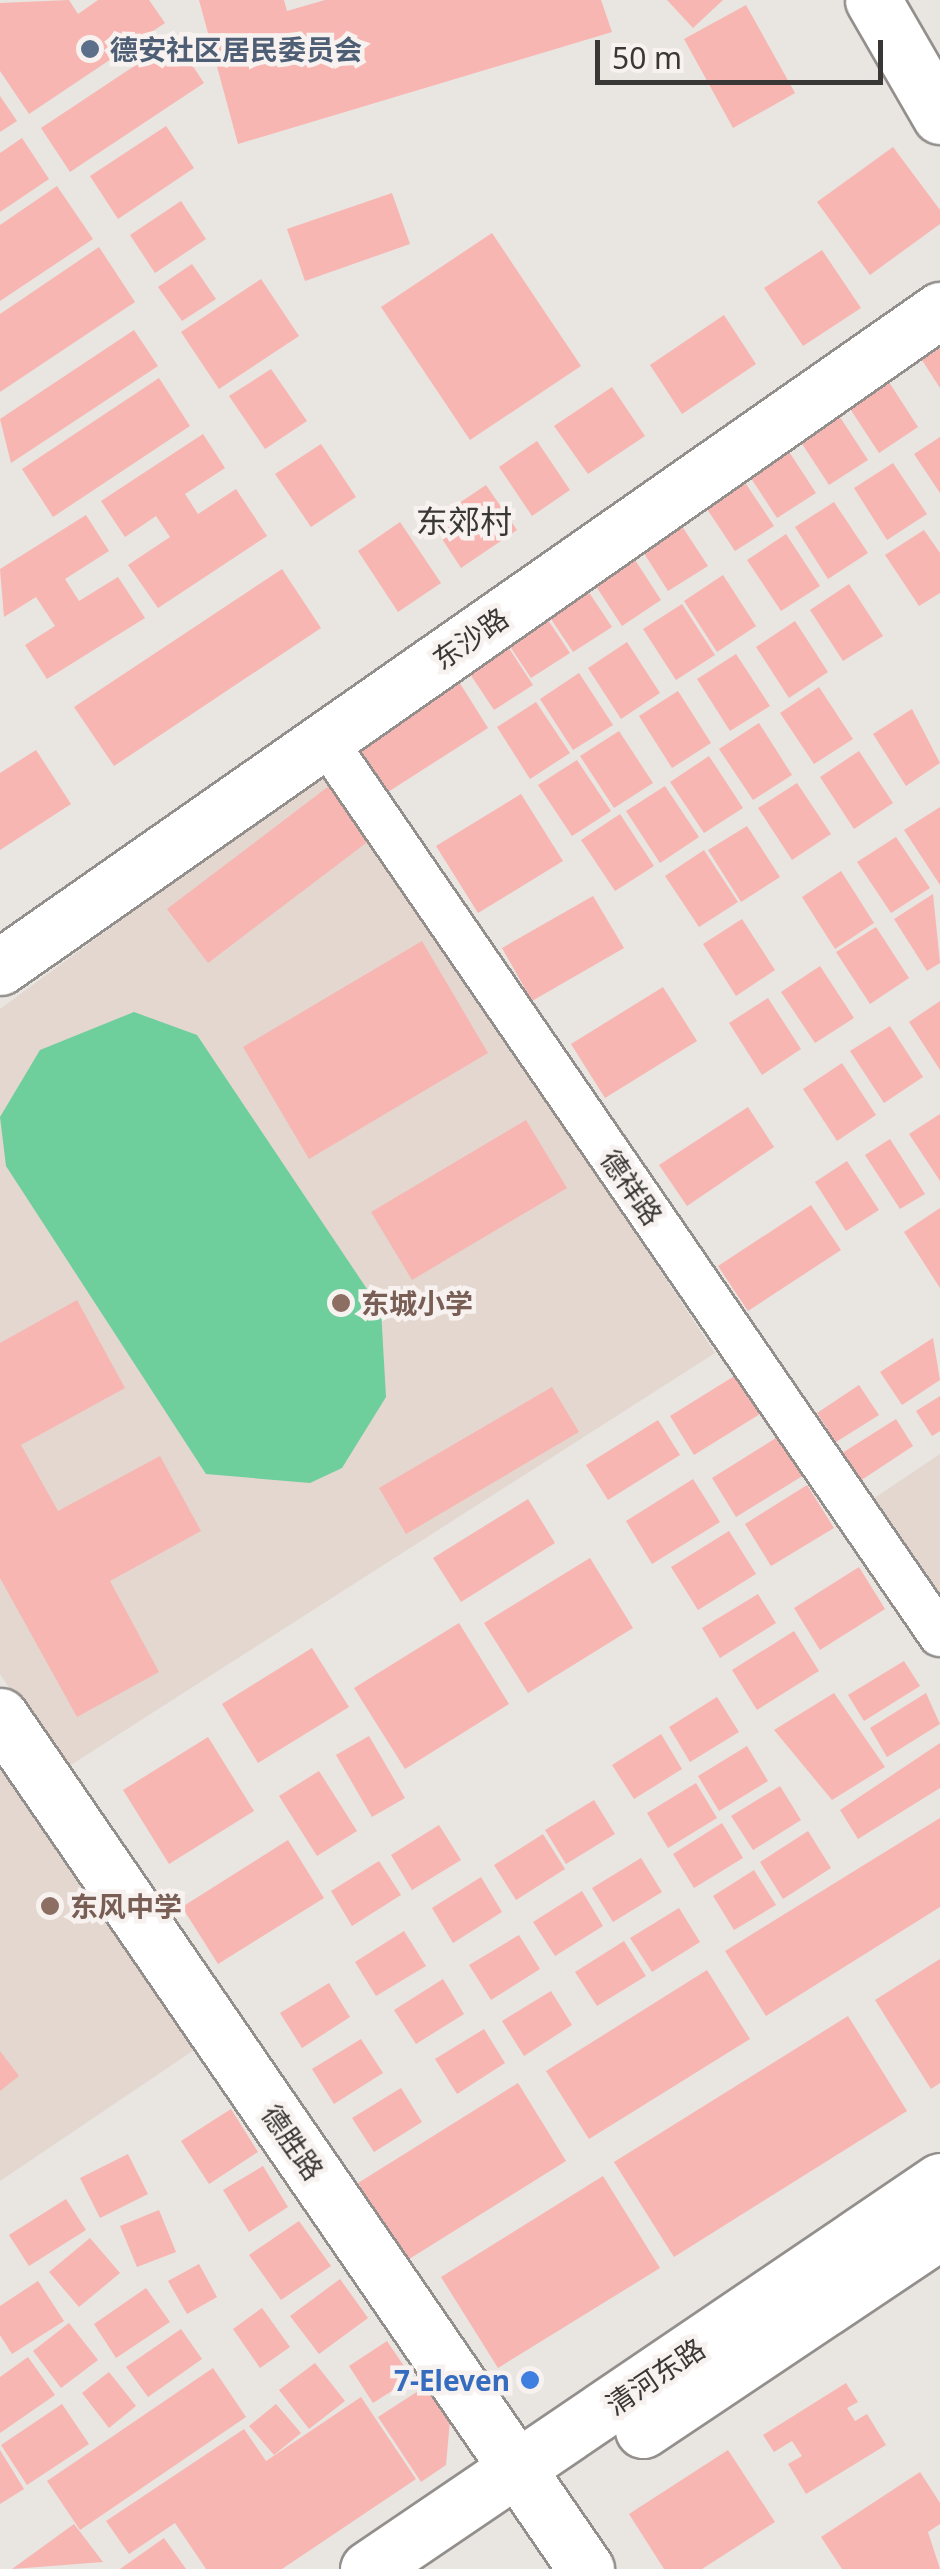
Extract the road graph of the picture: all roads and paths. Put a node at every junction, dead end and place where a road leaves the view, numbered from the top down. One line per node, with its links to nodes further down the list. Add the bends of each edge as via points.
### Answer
1 (873, 0): 4 (street)
2 (906, 0): 3 (street)
3 (940, 57)
4 (940, 116)
5 (940, 310): 6 (street, 东沙路)
6 (325, 740): 7 (street, 东沙路); 8 (street, 德祥路)
7 (0, 967)
8 (940, 1635)
9 (0, 1716): 12 (street, 德胜路)
10 (940, 2181): 12 (street, 清河东路)
11 (940, 2231): 12 (street, 清河东路)
12 (530, 2485): 13 (street, 清河东路); 14 (street, 清河东路); 15 (street, 德胜路)
13 (368, 2569)
14 (436, 2569)
15 (586, 2569)

